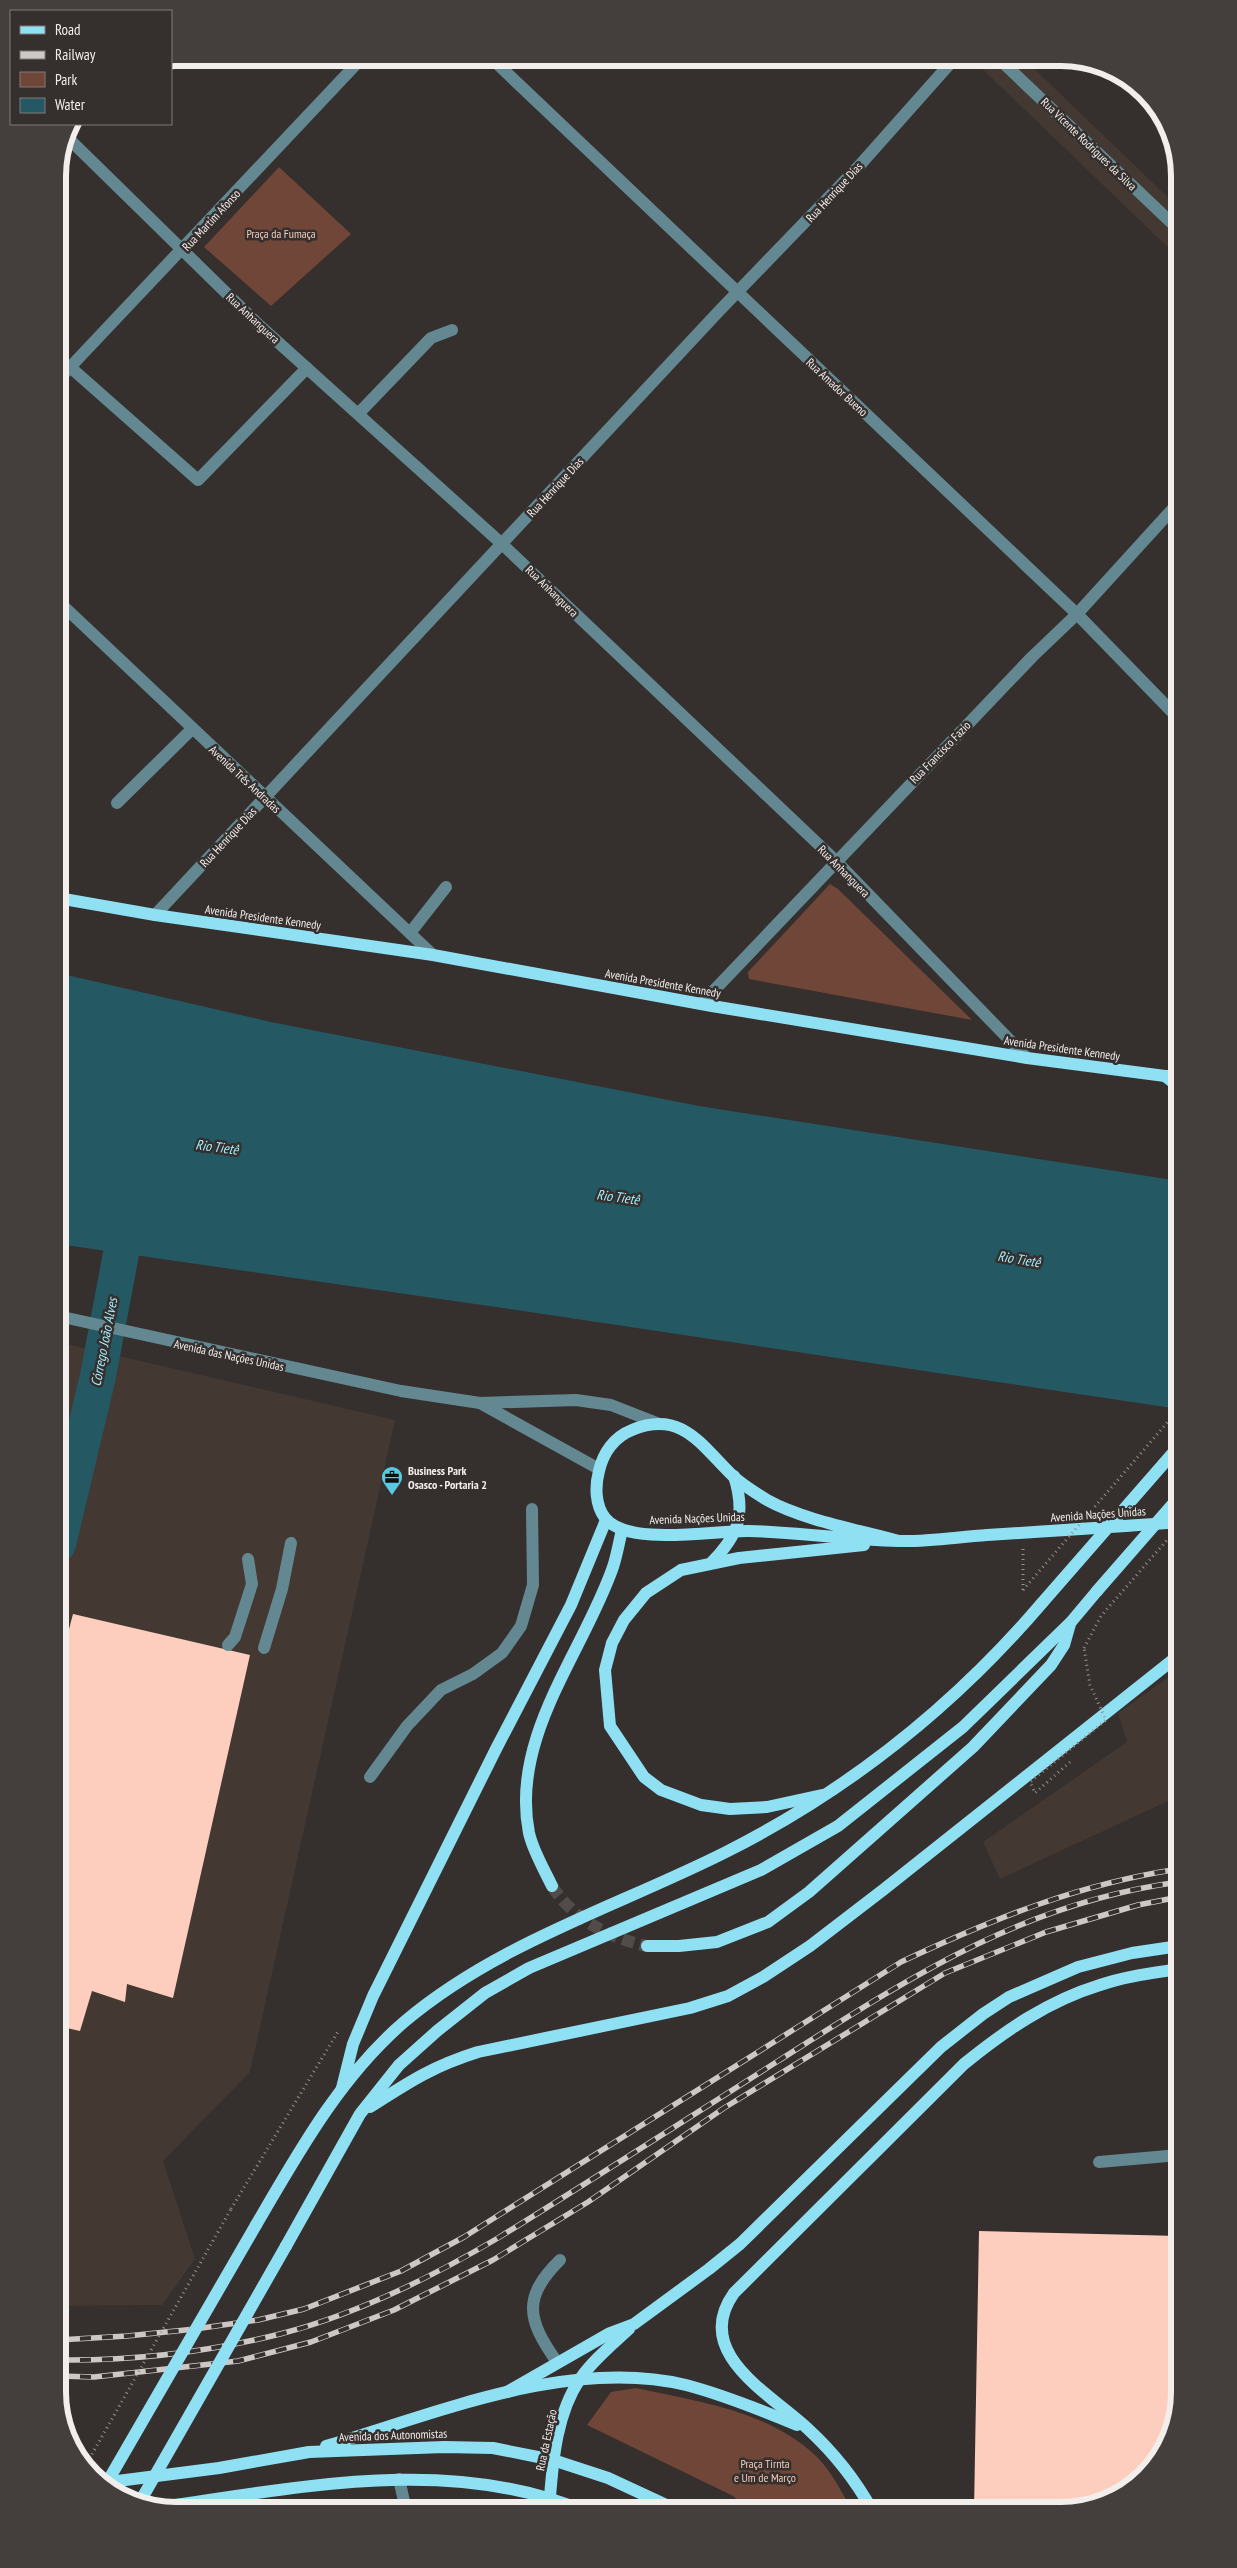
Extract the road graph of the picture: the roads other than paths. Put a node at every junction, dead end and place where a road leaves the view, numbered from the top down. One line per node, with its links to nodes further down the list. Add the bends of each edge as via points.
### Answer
1 (355, 66): 7 (street, Rua Martim Afonso)
2 (499, 66): 8 (street, Rua Amador Bueno)
3 (948, 66): 8 (street, Rua Henrique Dias, via 859,166)
4 (1006, 66): 6 (street, Rua Vicente Rodrigues da Silva)
5 (72, 142): 7 (street, Rua Anhanguera)
6 (1171, 221)
7 (183, 250): 10 (street, Rua Martim Afonso); 11 (street, Rua Anhanguera)
8 (737, 292): 15 (street, Rua Henrique Dias); 17 (street, Rua Amador Bueno)
9 (452, 330): 13 (street, via 431,338)
10 (70, 367): 11 (street, via 198,480); 12 (street, Rua Martim Afonso)
11 (307, 368): 13 (street, Rua Anhanguera)
12 (66, 371)
13 (358, 414): 15 (street, Rua Anhanguera)
14 (1171, 512): 17 (street, Rua Francisco Fazio)
15 (502, 544): 20 (street, Rua Henrique Dias); 22 (street, Rua Anhanguera)
16 (66, 609): 19 (street, Avenida Três Andradas)
17 (1076, 614): 18 (street, Rua Amador Bueno); 22 (street, Rua Francisco Fazio)
18 (1171, 710)
19 (192, 728): 20 (street, Avenida Três Andradas); 21 (street)
20 (264, 798): 25 (street, Rua Henrique Dias); 26 (street, Avenida Três Andradas)
21 (117, 803)
22 (836, 861): 28 (street, Rua Francisco Fazio); 29 (street, Rua Anhanguera)
23 (446, 887): 26 (street)
24 (66, 899): 25 (main road, Avenida Presidente Kennedy)
25 (156, 916): 27 (main road, Avenida Presidente Kennedy)
26 (410, 933): 27 (street, Avenida Três Andradas)
27 (433, 955): 28 (main road, Avenida Presidente Kennedy)
28 (702, 1004): 29 (main road, Avenida Presidente Kennedy)
29 (1027, 1058): 30 (main road, Avenida Presidente Kennedy)
30 (1165, 1076): 31 (main road, Avenida Presidente Kennedy); 32 (main road, Avenida Presidente Kennedy)
31 (1171, 1076)
32 (1171, 1080)
33 (66, 1319): 34 (street, Avenida das Nações Unidas, via 401,1391)
34 (480, 1403): 35 (street, via 576,1400 611,1405); 37 (street)
35 (657, 1423): 37 (main road, via 628,1432 616,1440); 38 (main road, Avenida Nações Unidas, via 690,1433 706,1445)
36 (1171, 1456): 54 (main road, bridge, via 989,1662 887,1753)
37 (599, 1469): 41 (main road, via 596,1494)
38 (734, 1476): 44 (main road, via 741,1497); 45 (main road, Avenida Nações Unidas, via 787,1509)
39 (1171, 1507): 49 (main road, bridge)
40 (532, 1509): 53 (street, via 533,1585 521,1626 502,1653 473,1674 441,1690 407,1726)
41 (606, 1520): 43 (main road, Avenida Nações Unidas); 59 (main road, via 571,1605 421,1898 357,2035)
42 (1171, 1523): 45 (main road, Avenida Nações Unidas)
43 (622, 1530): 44 (main road, Avenida Nações Unidas, via 656,1536); 55 (main road, via 614,1566 552,1702 533,1749 527,1777 526,1810 530,1835)
44 (735, 1530): 45 (main road, Avenida Nações Unidas); 48 (main road, via 729,1545)
45 (899, 1541): 48 (main road)
46 (291, 1543): 51 (street, via 282,1589)
47 (248, 1559): 50 (street, via 252,1584 235,1637)
48 (711, 1563): 54 (main road, via 681,1570 658,1585 646,1593 624,1620 612,1643 605,1670 610,1726 644,1778 661,1790 701,1805 730,1809 767,1807)
49 (1070, 1622): 56 (main road, via 1064,1645 1051,1665 973,1747 809,1892 768,1922 717,1942); 60 (main road, via 963,1727 838,1826 760,1870 529,1968 485,1993 399,2065)
50 (228, 1645)
51 (264, 1648)
52 (1171, 1662): 60 (main road, via 883,1890 764,1977 728,1996 696,2007 450,2060 431,2068)
53 (370, 1777)
54 (828, 1793): 59 (main road, via 787,1820 723,1854 556,1928 482,1970 404,2022)
55 (552, 1886)
56 (647, 1946)
57 (1171, 1947): 64 (main road, via 1132,1953 1078,1967 1009,1996 982,2014 941,2047 740,2244)
58 (1171, 1970): 68 (main road, via 1131,1977 1074,1994 1036,2012 996,2038 964,2064 726,2303 722,2316 723,2343 730,2356 740,2371)
59 (342, 2090): 71 (main road, bridge, via 256,2225)
60 (360, 2114): 74 (main road, bridge)
61 (1171, 2156): 62 (street)
62 (1099, 2162)
63 (560, 2260): 65 (street, via 542,2278 533,2298 534,2318)
64 (634, 2324): 65 (main road, via 610,2333); 66 (main road, Rua da Estação)
65 (557, 2362): 67 (main road)
66 (580, 2379): 67 (main road); 68 (main road, via 630,2378 685,2385 744,2403); 70 (main road, Rua da Estação, via 562,2417)
67 (507, 2392): 69 (main road)
68 (809, 2429): 80 (main road)
69 (309, 2452): 70 (main road, Avenida dos Autonomistas, via 493,2448); 73 (main road, Avenida dos Autonomistas)
70 (553, 2460): 75 (main road, Rua da Estação); 79 (main road, Avenida dos Autonomistas, via 608,2478)
71 (109, 2479)
72 (399, 2479): 75 (main road, via 487,2486); 76 (main road, via 327,2484); 77 (street)
73 (113, 2482)
74 (143, 2497)
75 (550, 2498): 78 (main road)
76 (235, 2502)
77 (404, 2502)
78 (560, 2502)
79 (660, 2502)
80 (867, 2502)

